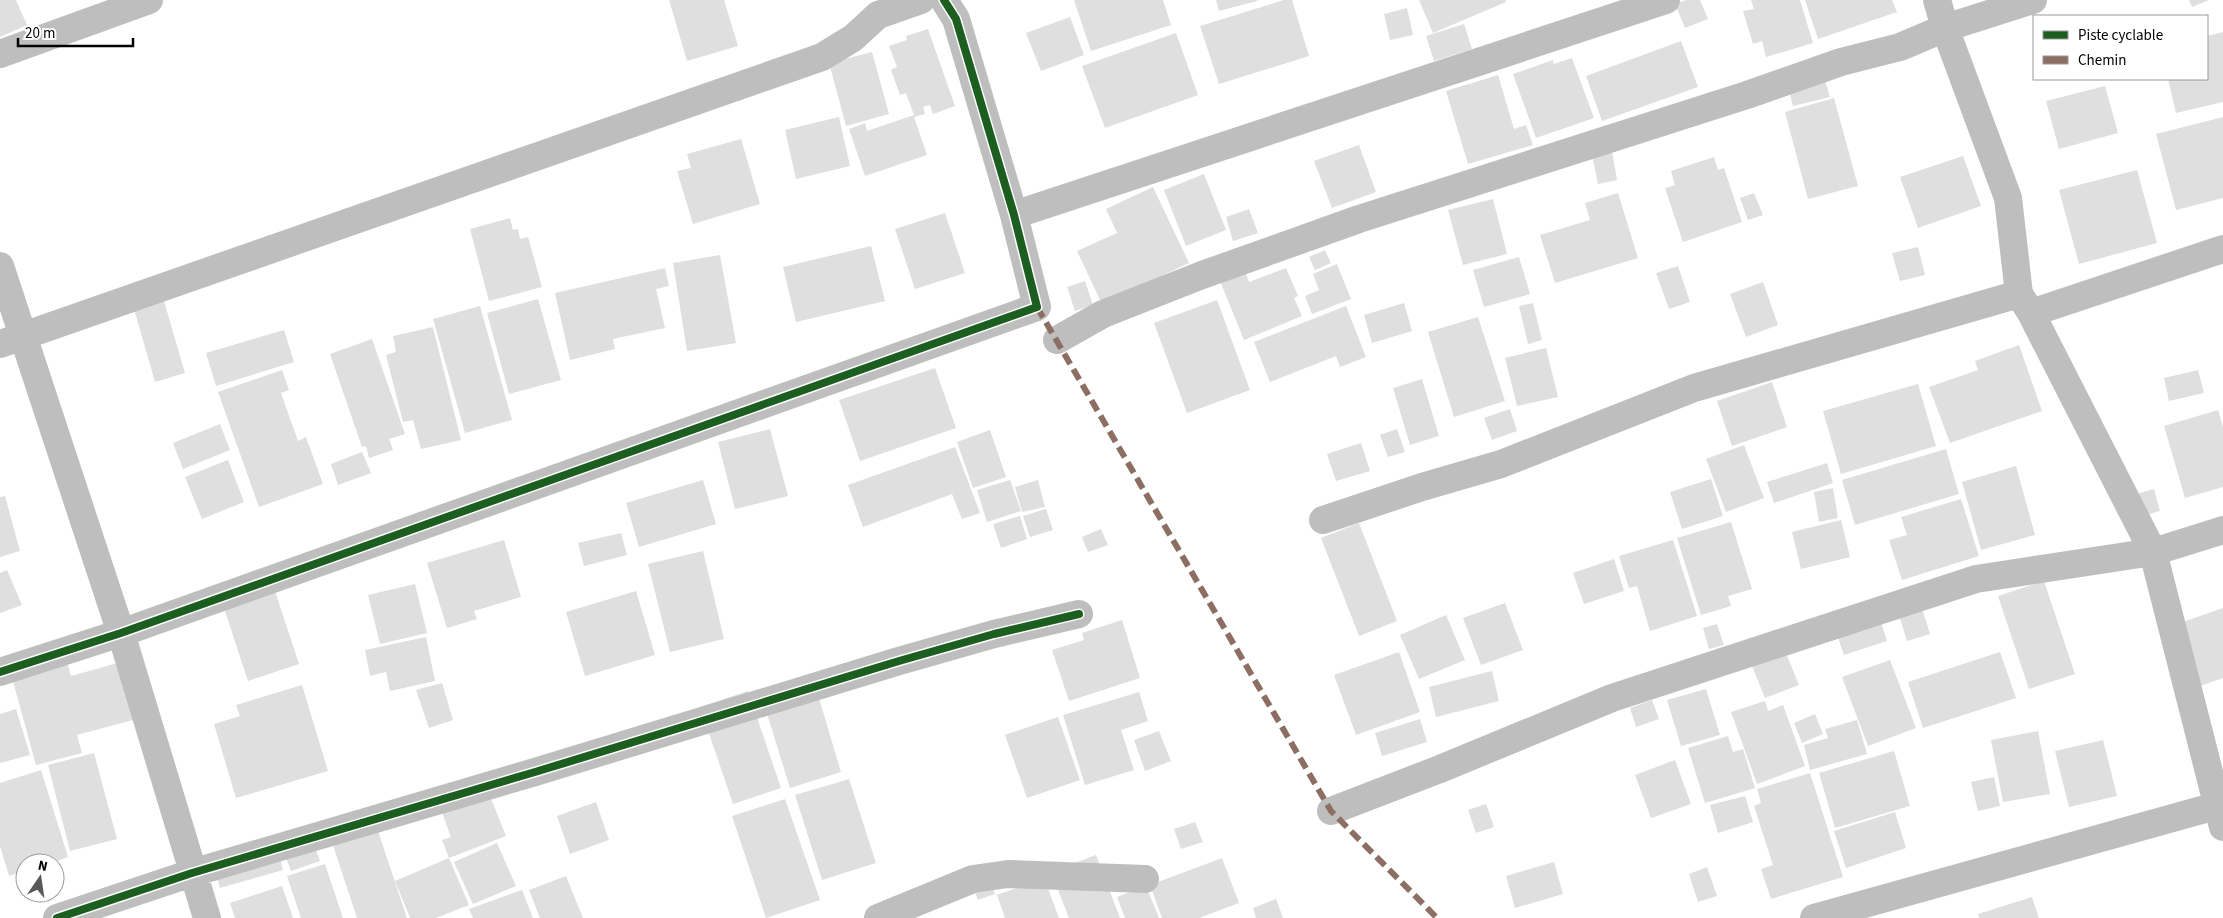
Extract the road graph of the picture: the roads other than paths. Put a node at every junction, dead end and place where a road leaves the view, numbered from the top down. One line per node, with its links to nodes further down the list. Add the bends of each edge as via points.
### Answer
1 (149, 0): 8 (street)
2 (921, 0): 13 (street, via 878,15 853,38 822,57)
3 (944, 0): 9 (street, via 956,19)
4 (1666, 0): 9 (street)
5 (1937, 0): 7 (street)
6 (2033, 0): 7 (street)
7 (1945, 28): 12 (street, via 2008,198); 14 (street, via 1900,47 1841,62 1359,219 1103,314)
8 (0, 54)
9 (1014, 215): 19 (street, via 1037,307)
10 (2223, 249): 12 (street)
11 (0, 266): 13 (street)
12 (2025, 304): 15 (street, via 1694,388 1500,464); 17 (street)
13 (12, 339): 19 (street)
14 (1057, 340)
15 (1323, 520)
16 (2223, 530): 17 (street)
17 (2152, 552): 21 (street, via 1976,579 1612,698); 22 (street)
18 (1079, 614): 23 (street, via 899,660)
19 (121, 633): 20 (street); 23 (street)
20 (0, 672)
21 (1331, 811)
22 (2221, 812): 28 (street)
23 (192, 873): 25 (street); 26 (street)
24 (1145, 879): 27 (street, via 1008,874 973,879)
25 (57, 918)
26 (207, 918)
27 (878, 918)
28 (1814, 918)

